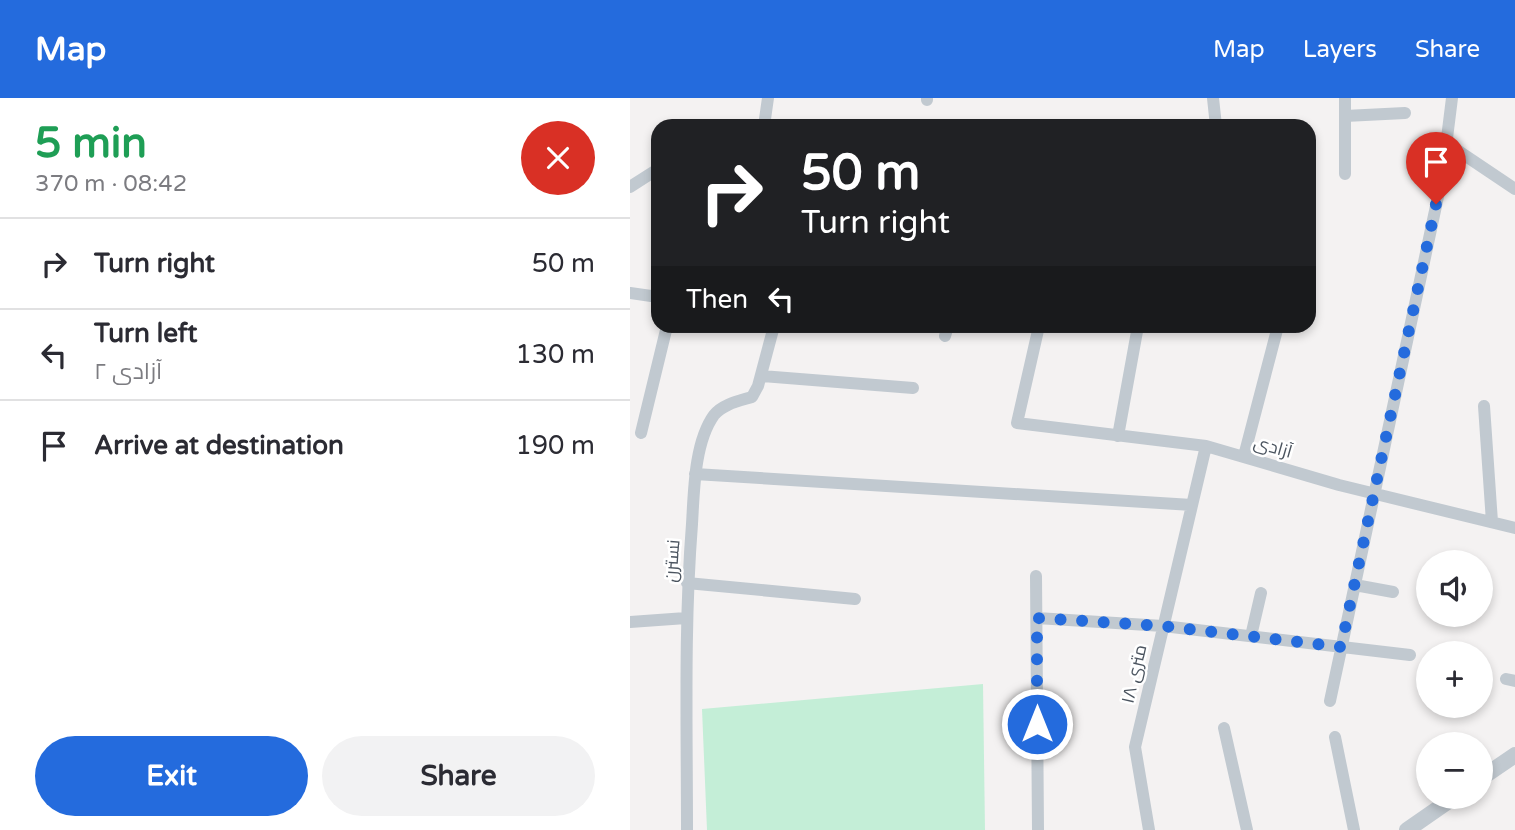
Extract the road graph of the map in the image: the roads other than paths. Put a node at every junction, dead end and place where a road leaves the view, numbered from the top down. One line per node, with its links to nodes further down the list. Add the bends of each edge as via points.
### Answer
1 (768, 98): 7 (street)
2 (1213, 98): 8 (street)
3 (1345, 98): 6 (street)
4 (1452, 98): 9 (street)
5 (1405, 113): 6 (street)
6 (1345, 116): 11 (street)
7 (765, 119)
8 (1215, 119)
9 (1445, 142): 13 (street); 29 (street, via 1442,178)
10 (651, 174): 12 (street)
11 (1345, 174)
12 (630, 187)
13 (1515, 189)
14 (630, 293): 15 (street)
15 (651, 295)
16 (665, 333): 24 (street)
17 (773, 333): 21 (street, نسترن)
18 (1037, 333): 25 (street, آزادی, via 1017,423)
19 (1137, 333): 25 (street)
20 (1276, 333): 27 (street)
21 (761, 376): 22 (street); 28 (street, نسترن, via 752,397 715,414)
22 (913, 388)
23 (1484, 406): 31 (street)
24 (641, 433)
25 (1118, 436): 26 (street, آزادی)
26 (1206, 446): 27 (street, آزادی); 30 (street, ۱۸ متری)
27 (1244, 456): 29 (street, آزادی)
28 (695, 474): 30 (street); 34 (street, نسترن)
29 (1374, 493): 31 (street, آزادی); 35 (street)
30 (1192, 505): 42 (street, ۱۸ متری)
31 (1492, 522): 32 (street, آزادی)
32 (1515, 528)
33 (1036, 576): 40 (street)
34 (688, 583): 38 (street); 39 (street, نسترن)
35 (1355, 585): 36 (street); 44 (street)
36 (1393, 592)
37 (1261, 593): 43 (street)
38 (855, 599)
39 (686, 618): 41 (street); 52 (street, نسترن)
40 (1037, 618): 42 (street); 53 (street)
41 (630, 622)
42 (1163, 626): 43 (street); 54 (street, ۱۸ متری, via 1135,747)
43 (1251, 636): 44 (street)
44 (1341, 647): 45 (street); 46 (street)
45 (1410, 655)
46 (1330, 701)
47 (1224, 728): 55 (street)
48 (1335, 737): 56 (street)
49 (1515, 755): 50 (street)
50 (1493, 770)
51 (1437, 809): 57 (street)
52 (687, 830)
53 (1038, 830)
54 (1149, 830)
55 (1247, 830)
56 (1354, 830)
57 (1407, 830)

